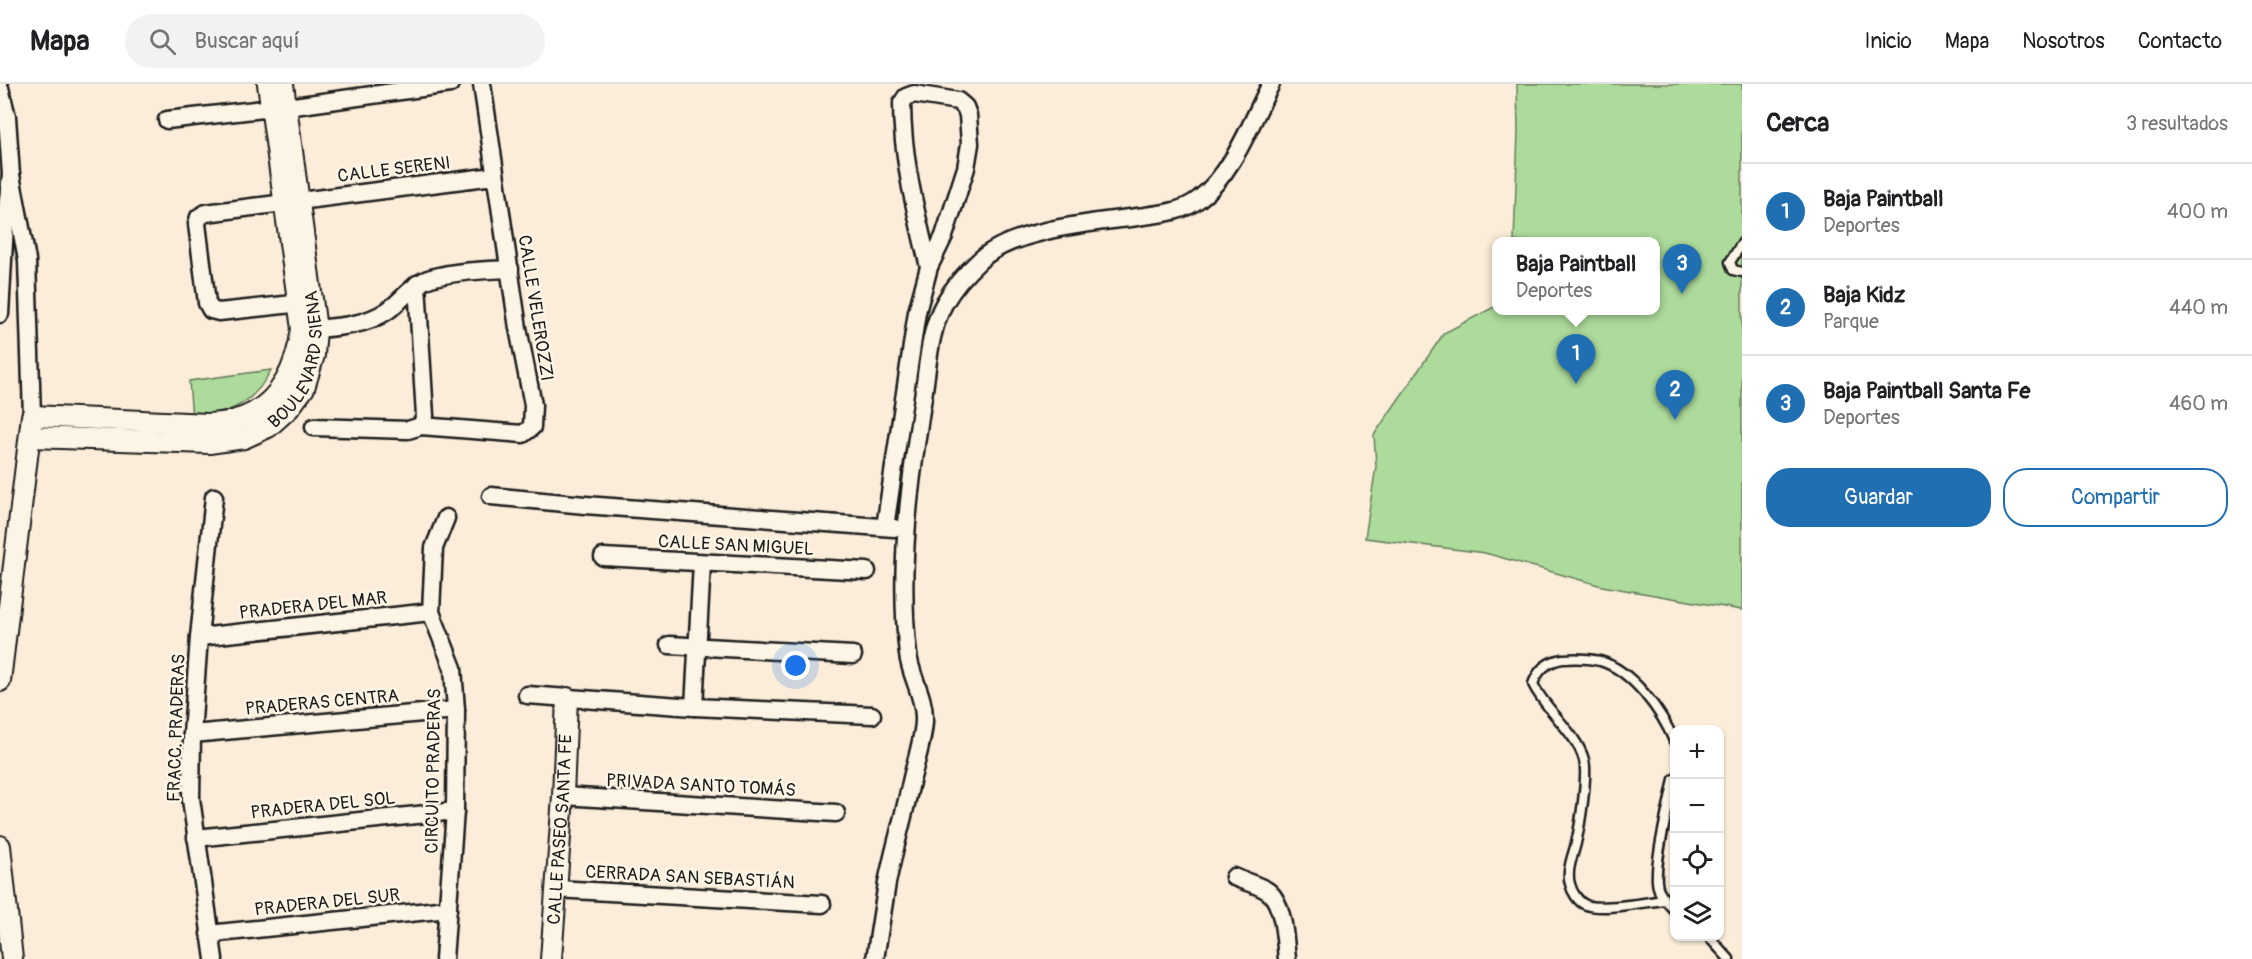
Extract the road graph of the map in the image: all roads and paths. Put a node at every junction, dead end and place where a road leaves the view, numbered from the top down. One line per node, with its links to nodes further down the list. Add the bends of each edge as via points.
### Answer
1 (7, 84): 9 (street)
2 (268, 84): 8 (street, BOULEVARD SIENA)
3 (284, 84): 8 (street, BOULEVARD SIENA)
4 (450, 84): 8 (street)
5 (482, 84): 12 (street, CALLE VELEROZZI)
6 (1271, 84): 30 (street, via 1219,179 1187,207 1024,236 1000,245 960,280 944,303 932,340)
7 (0, 88): 9 (street)
8 (279, 107): 10 (street); 13 (street, BOULEVARD SIENA)
9 (7, 117): 11 (street)
10 (167, 120)
11 (11, 176): 20 (street, via 4,224); 22 (street, via 27,260)
12 (494, 176): 13 (street, CALLE SERENI); 16 (street, CALLE VELEROZZI)
13 (292, 202): 19 (street, BOULEVARD SIENA); 19 (street, CALLE SERENI, via 199,217 207,303 211,310 219,312)
14 (1742, 243): 17 (lane, via 1730,262 1733,270)
15 (929, 267): 15 (street, via 945,236 966,168 970,124 958,101 915,94 902,103 904,148); 29 (street, via 917,312)
16 (510, 269): 18 (street, via 431,278); 23 (street, CALLE VELEROZZI, via 533,405 532,427 523,434)
17 (1742, 272)
18 (417, 284): 21 (street, via 386,312 362,323); 23 (street, via 425,416)
19 (306, 302): 21 (street, BOULEVARD SIENA); 22 (street, BOULEVARD SIENA, via 298,356 289,378 257,411 236,421 208,424)
20 (0, 314)
21 (316, 329): 25 (street, BOULEVARD SIENA, via 314,356 304,388 268,427 244,438 209,443)
22 (32, 417): 25 (street)
23 (421, 426): 24 (street, via 408,430)
24 (314, 427)
25 (31, 437): 39 (street)
26 (491, 496): 29 (street)
27 (214, 497): 35 (street, FRACC. PRADERAS)
28 (446, 518): 34 (street, CIRCUITO PRADERAS, via 434,548)
29 (885, 527): 30 (street)
30 (907, 529): 65 (street, via 908,657 924,718)
31 (603, 557): 32 (street, CALLE SAN MIGUEL)
32 (702, 563): 33 (street, CALLE SAN MIGUEL); 37 (street)
33 (867, 572)
34 (431, 612): 35 (street, PRADERA DEL MAR); 43 (street, CIRCUITO PRADERAS, via 453,668)
35 (199, 637): 46 (street, FRACC. PRADERAS)
36 (669, 645): 37 (street)
37 (698, 646): 38 (street); 42 (street)
38 (852, 655)
39 (0, 681)
40 (527, 695): 41 (street)
41 (567, 698): 42 (street); 47 (street, CALLE PASEO SANTA FE)
42 (694, 707): 44 (street)
43 (456, 710): 46 (street, PRADERAS CENTRA); 49 (street, CIRCUITO PRADERAS)
44 (872, 715)
45 (1670, 731): 55 (lane, via 1650,700 1626,676 1602,661 1552,661 1537,673 1533,684 1539,697 1584,761 1577,840 1569,871 1577,898 1597,907)
46 (192, 734): 51 (street, FRACC. PRADERAS, via 191,799)
47 (563, 796): 50 (street, PRIVADA SANTO TOMÁS); 54 (street, CALLE PASEO SANTA FE)
48 (1670, 799): 55 (lane, via 1657,866 1657,886)
49 (455, 811): 51 (street, PRADERA DEL SOL); 58 (street, CIRCUITO PRADERAS)
50 (836, 813)
51 (196, 838): 59 (street, FRACC. PRADERAS)
52 (0, 846): 61 (street)
53 (1234, 877): 66 (street, via 1267,891 1275,899)
54 (556, 889): 56 (street, CERRADA SAN SEBASTIÁN); 64 (street, CALLE PASEO SANTA FE)
55 (1664, 900): 57 (lane)
56 (822, 904)
57 (1670, 906)
58 (448, 909): 59 (street, PRADERA DEL SUR); 63 (street, CIRCUITO PRADERAS)
59 (209, 934): 62 (street, FRACC. PRADERAS)
60 (1713, 941): 67 (lane)
61 (12, 959)
62 (214, 959)
63 (444, 959)
64 (551, 959)
65 (875, 959)
66 (1287, 959)
67 (1729, 959)

